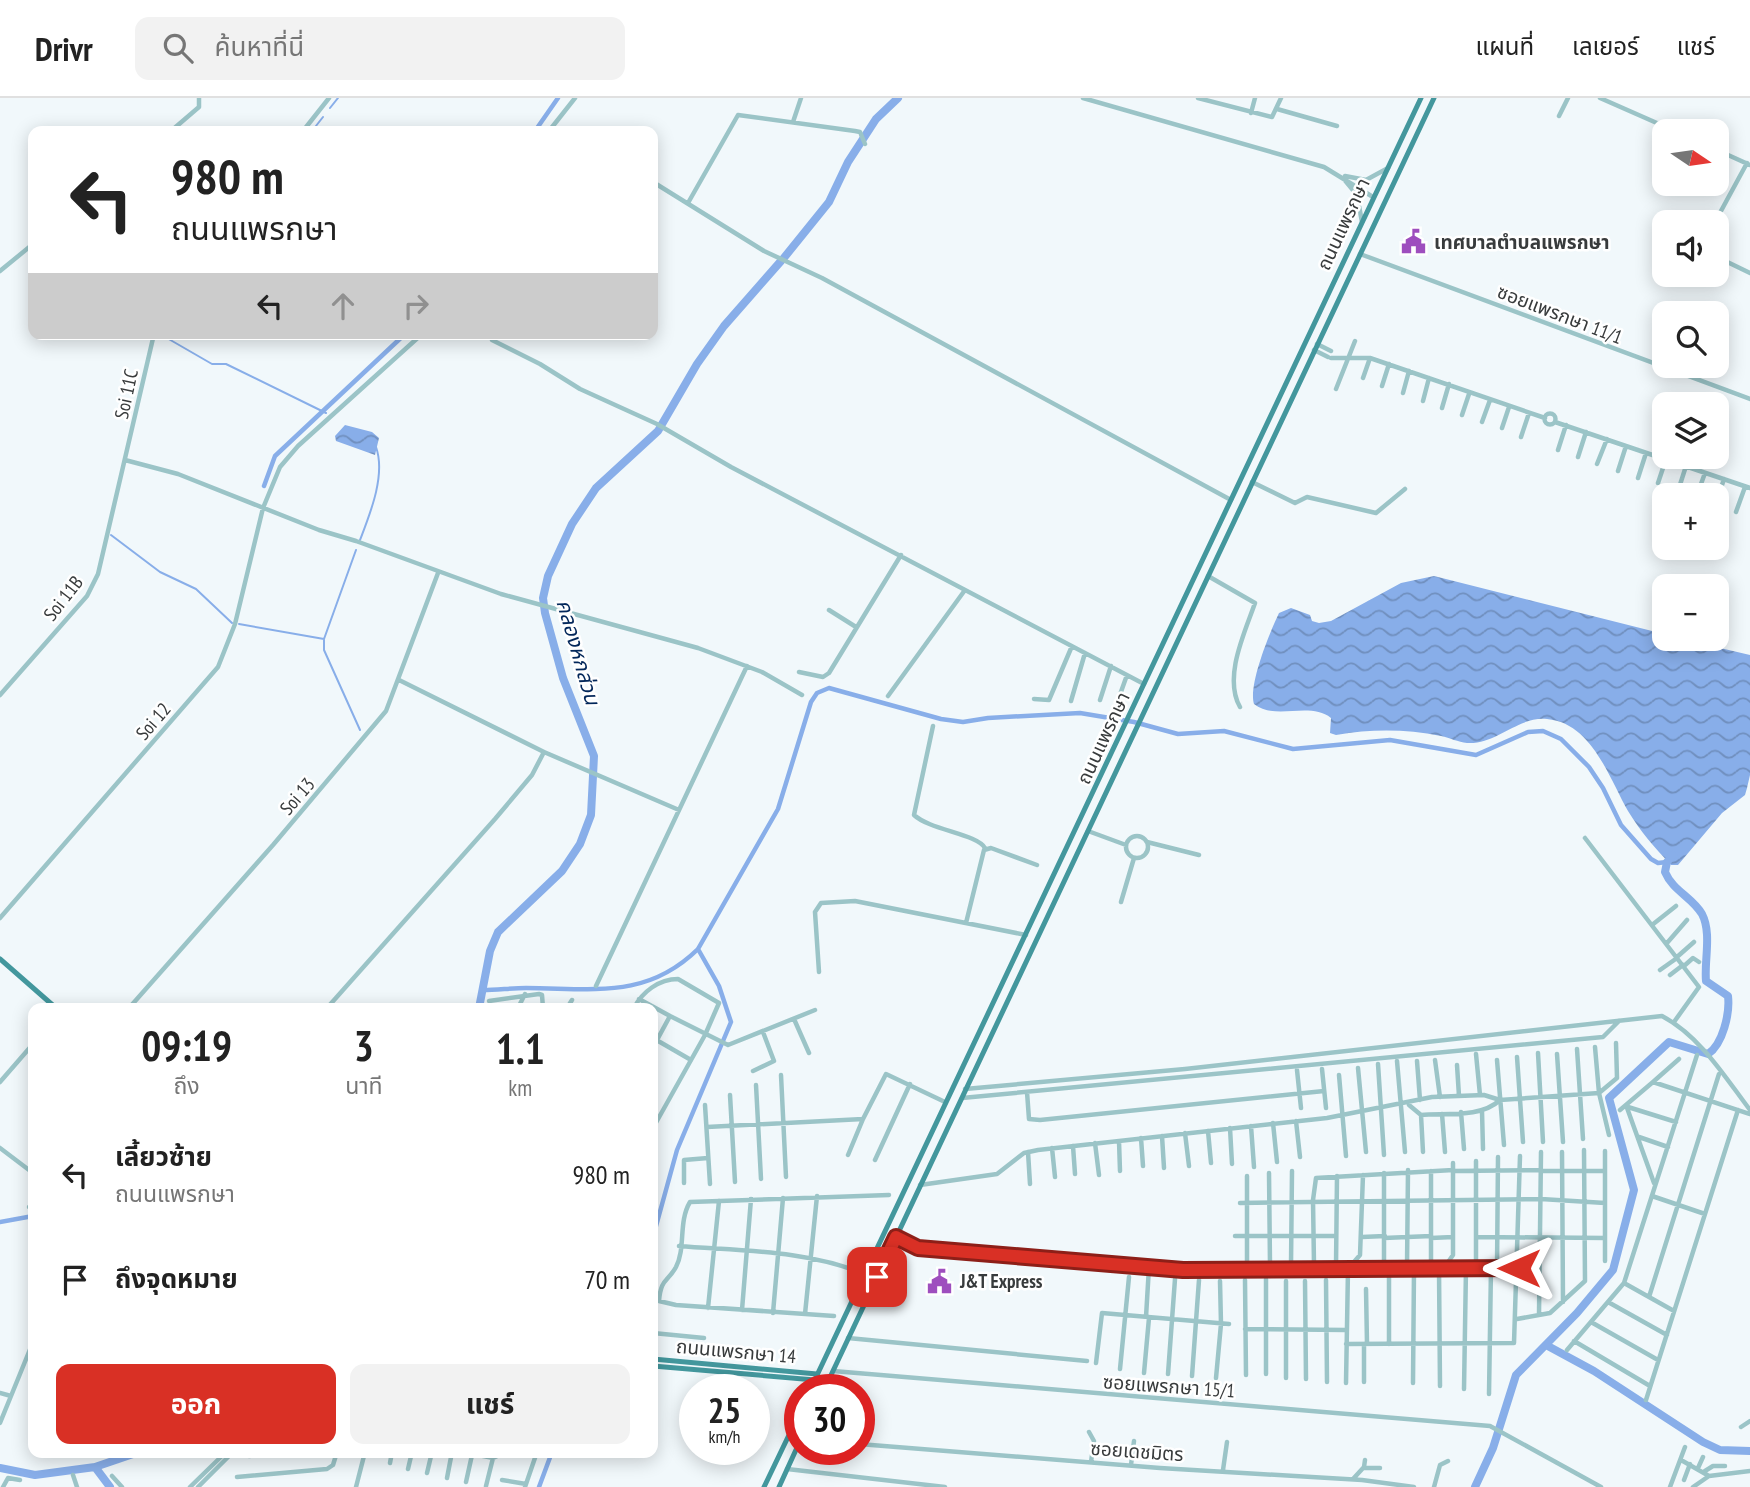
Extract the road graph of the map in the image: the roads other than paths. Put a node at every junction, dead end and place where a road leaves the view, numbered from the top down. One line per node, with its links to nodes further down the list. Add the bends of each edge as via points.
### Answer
1 (199, 98): 21 (street, via 196,111)
2 (329, 98): 22 (street)
3 (575, 98): 23 (street)
4 (801, 98): 20 (street)
5 (1083, 98): 29 (street)
6 (1198, 98): 14 (street)
7 (1230, 98): 15 (street)
8 (1255, 98): 17 (street)
9 (1281, 98): 16 (street)
10 (1421, 98): 28 (main road, ถนนแพรกษา)
11 (1434, 98): 36 (main road, ถนนแพรกษา)
12 (1568, 98): 18 (street)
13 (1600, 98): 19 (street)
14 (1205, 99): 15 (street)
15 (1228, 106): 17 (street)
16 (1277, 110): 17 (street, via 1272,117); 24 (street)
17 (1251, 113)
18 (1559, 116)
19 (1652, 121)
20 (793, 122): 25 (street, via 859,132); 32 (street, via 738,115)
21 (177, 126)
22 (307, 126)
23 (553, 126)
24 (1337, 126)
25 (865, 144)
26 (1729, 155): 27 (street)
27 (1748, 164): 33 (street)
28 (1388, 168): 29 (street, via 1366,180); 31 (main road, ถนนแพรกษา)
29 (1340, 175): 31 (street); 34 (street, via 1357,194)
30 (658, 184): 32 (street)
31 (1373, 197): 34 (main road, ถนนแพรกษา)
32 (688, 203): 90 (street, via 764,250)
33 (1722, 210)
34 (1362, 222): 66 (main road, ถนนแพรกษา)
35 (28, 248): 38 (street)
36 (1360, 254): 44 (main road, ถนนแพรกษา); 56 (street, ซอยแพรกษา 11/1)
37 (1729, 263): 39 (street)
38 (0, 271)
39 (1750, 273)
40 (153, 340): 76 (street, Soi 11C)
41 (415, 340): 91 (street, Soi 12, via 289,455)
42 (492, 340): 93 (street)
43 (1355, 341): 45 (street)
44 (1316, 347): 45 (street); 68 (main road, ถนนแพรกษา)
45 (1348, 358): 46 (street); 53 (street)
46 (1370, 358): 47 (street); 49 (street)
47 (1389, 364): 48 (street); 52 (street)
48 (1409, 371): 50 (street); 54 (street)
49 (1363, 378)
50 (1429, 378): 51 (street); 58 (street)
51 (1449, 384): 55 (street); 60 (street)
52 (1382, 386)
53 (1336, 388)
54 (1402, 393)
55 (1469, 394): 57 (street); 62 (street)
56 (1750, 399)
57 (1490, 400): 59 (street); 63 (street)
58 (1423, 401)
59 (1509, 407): 61 (street); 65 (street)
60 (1442, 408)
61 (1529, 413): 64 (street, via 1545,418 1551,414 1555,422); 69 (street)
62 (1462, 415)
63 (1482, 422)
64 (1566, 425): 67 (street); 72 (street)
65 (1502, 428)
66 (1264, 429): 68 (main road); 90 (main road, ถนนแพรกษา)
67 (1586, 432): 70 (street); 75 (street)
68 (1275, 433): 84 (main road, ถนนแพรกษา)
69 (1521, 437)
70 (1606, 439): 71 (street); 77 (street)
71 (1626, 446): 73 (street); 80 (street)
72 (1558, 450)
73 (1646, 453): 74 (street); 82 (street)
74 (1652, 455)
75 (1577, 457)
76 (125, 460): 91 (street, via 178,474); 107 (street, Soi 11B, via 93,585)
77 (1597, 464)
78 (1663, 469): 85 (street)
79 (1694, 469): 81 (street)
80 (1618, 471)
81 (1705, 473): 83 (street); 86 (street)
82 (1638, 478)
83 (1724, 479): 87 (street); 88 (street)
84 (1252, 482): 89 (street, via 1297,504 1307,497 1371,513); 95 (main road, ถนนแพรกษา)
85 (1658, 483)
86 (1701, 483)
87 (1723, 483)
88 (1748, 487): 92 (street)
89 (1405, 489)
90 (1231, 500): 106 (main road, ถนนแพรกษา)
91 (263, 508): 94 (street); 128 (street, Soi 12, via 235,624 218,667)
92 (1736, 512)
93 (901, 555): 96 (street); 98 (street)
94 (438, 573): 101 (street); 105 (street, Soi 13)
95 (1208, 576): 114 (street, via 1255,603 1236,670 1235,694); 118 (main road, ถนนแพรกษา)
96 (965, 590): 99 (street); 109 (street)
97 (829, 610): 98 (street)
98 (856, 627): 103 (street, via 826,677)
99 (1072, 646): 100 (street); 110 (street, via 1049,700)
100 (1085, 653): 102 (street); 111 (street)
101 (747, 666): 108 (street); 117 (street)
102 (1111, 666): 104 (street); 112 (street)
103 (799, 672)
104 (1128, 675): 106 (street); 113 (street)
105 (399, 680): 116 (street); 148 (street, Soi 13, via 386,711 366,737)
106 (1145, 685): 132 (main road, ถนนแพรกษา)
107 (0, 695)
108 (802, 695)
109 (888, 696)
110 (1034, 699)
111 (1071, 701)
112 (1100, 701)
113 (1117, 703)
114 (1240, 707)
115 (933, 726): 122 (street, via 914,815 981,842)
116 (544, 752): 117 (street); 149 (street, via 532,775)
117 (679, 810): 142 (street)
118 (1088, 831): 121 (street); 162 (main road, ถนนแพรกษา)
119 (1585, 838): 131 (street)
120 (1146, 842): 121 (street, via 1135,836); 123 (street); 124 (street, via 1146,854)
121 (1126, 845): 124 (street)
122 (985, 848): 125 (street); 130 (street)
123 (1199, 855)
124 (1134, 858): 126 (street)
125 (1037, 865)
126 (1121, 902)
127 (1676, 906): 131 (street)
128 (0, 918)
129 (1687, 920): 134 (street)
130 (966, 923): 132 (street); 140 (street, via 855,901 821,903 815,919)
131 (1652, 925): 134 (street)
132 (1027, 935): 160 (main road, ถนนแพรกษา)
133 (1694, 942): 135 (street)
134 (1667, 943): 135 (street)
135 (1677, 957): 138 (street); 139 (street)
136 (0, 959): 147 (main road)
137 (1699, 962): 138 (street, via 1693,958)
138 (1683, 965): 141 (street); 159 (street, via 1699,989)
139 (1660, 970)
140 (819, 972)
141 (1670, 975)
142 (596, 986)
143 (525, 994): 146 (street); 150 (street); 151 (street, via 542,995)
144 (639, 999): 153 (street); 154 (street); 164 (street, via 645,991 678,979 719,1003)
145 (572, 1000): 152 (street)
146 (489, 1001)
147 (51, 1003)
148 (133, 1003)
149 (331, 1003)
150 (520, 1003)
151 (543, 1003)
152 (570, 1003)
153 (637, 1003)
154 (646, 1003)
155 (658, 1009): 157 (street)
156 (815, 1010): 158 (street)
157 (670, 1016): 163 (street); 164 (street)
158 (794, 1019): 161 (street); 170 (street)
159 (1674, 1022): 195 (street, via 1662,1016); 197 (street, via 1662,1017 1617,1021 1603,1037); 227 (street, via 1713,1060)
160 (982, 1028): 162 (main road); 213 (main road, ถนนแพรกษา)
161 (763, 1032): 164 (street, via 728,1045); 187 (street, via 774,1061)
162 (993, 1033): 195 (main road, ถนนแพรกษา)
163 (658, 1034)
164 (705, 1035): 177 (street)
165 (658, 1041): 177 (street)
166 (1616, 1043): 199 (street, via 1617,1078)
167 (1595, 1047): 199 (street)
168 (1577, 1049): 201 (street)
169 (28, 1050): 191 (street)
170 (809, 1053)
171 (1538, 1053): 207 (street)
172 (1476, 1054): 202 (street)
173 (1557, 1054): 205 (street)
174 (1697, 1055): 200 (street)
175 (1517, 1057): 209 (street)
176 (1679, 1059): 192 (street)
177 (691, 1060): 230 (street)
178 (1435, 1060): 206 (street)
179 (1497, 1060): 211 (street)
180 (1397, 1061): 216 (street)
181 (1417, 1061): 210 (street)
182 (1378, 1064): 218 (street)
183 (1457, 1065): 204 (street)
184 (1359, 1068): 221 (street)
185 (1322, 1069): 196 (street)
186 (1297, 1070): 198 (street)
187 (753, 1071)
188 (1339, 1074): 225 (street)
189 (1719, 1074): 212 (street)
190 (781, 1075): 236 (street)
191 (0, 1082)
192 (1653, 1082): 200 (street); 217 (street)
193 (910, 1084): 213 (street); 232 (street, via 886,1074); 278 (street)
194 (756, 1085): 238 (street)
195 (965, 1089): 208 (main road, ถนนแพรกษา)
196 (1324, 1091): 198 (street); 220 (street)
197 (1027, 1092): 198 (street, via 1028,1119 1040,1120); 208 (street)
198 (1299, 1093): 219 (street)
199 (1598, 1093): 201 (street); 245 (street)
200 (1685, 1093): 212 (street); 235 (street)
201 (1580, 1094): 205 (street); 249 (street)
202 (1480, 1095): 204 (street); 211 (street)
203 (730, 1096): 239 (street)
204 (1459, 1096): 206 (street)
205 (1560, 1096): 207 (street); 253 (street)
206 (1440, 1097): 210 (street)
207 (1540, 1097): 209 (street); 252 (street)
208 (961, 1098): 316 (main road, ถนนแพรกษา)
209 (1520, 1098): 211 (street); 251 (street)
210 (1420, 1100): 214 (street)
211 (1500, 1100): 224 (street); 255 (street)
212 (1711, 1101): 223 (street); 341 (street)
213 (945, 1102): 385 (main road, ถนนแพรกษา)
214 (1409, 1104): 216 (street); 231 (street)
215 (705, 1105): 241 (street)
216 (1402, 1105): 218 (street); 266 (street)
217 (1627, 1106): 222 (street); 235 (street); 247 (street)
218 (1381, 1107): 221 (street); 272 (street)
219 (1301, 1108)
220 (1326, 1108)
221 (1362, 1108): 225 (street); 265 (street)
222 (1620, 1110)
223 (1738, 1110): 227 (street); 342 (street)
224 (1482, 1111): 226 (street); 261 (street)
225 (1342, 1112): 234 (street); 273 (street)
226 (1461, 1112): 229 (street); 260 (street)
227 (1750, 1112)
228 (658, 1113): 230 (street)
229 (1441, 1114): 231 (street); 268 (street)
230 (661, 1115): 233 (street)
231 (1421, 1115): 267 (street)
232 (863, 1119): 236 (street); 271 (street)
233 (658, 1120)
234 (1296, 1121): 237 (street); 275 (street)
235 (1676, 1122): 257 (street)
236 (782, 1124): 238 (street); 308 (street)
237 (1273, 1124): 240 (street); 280 (street)
238 (758, 1125): 239 (street); 310 (street)
239 (731, 1126): 241 (street); 311 (street)
240 (1251, 1126): 242 (street); 287 (street)
241 (707, 1127): 277 (street)
242 (1230, 1128): 243 (street); 283 (street)
243 (1208, 1131): 244 (street); 281 (street)
244 (1185, 1133): 246 (street); 285 (street)
245 (1609, 1135)
246 (1162, 1136): 248 (street); 286 (street)
247 (1638, 1136): 257 (street); 315 (street)
248 (1141, 1138): 250 (street); 284 (street)
249 (1583, 1139)
250 (1119, 1141): 254 (street); 290 (street)
251 (1523, 1142)
252 (1543, 1142)
253 (1563, 1142)
254 (1095, 1143): 256 (street); 304 (street)
255 (1504, 1145)
256 (1073, 1146): 259 (street); 303 (street)
257 (1668, 1147): 315 (street)
258 (0, 1148): 288 (street)
259 (1052, 1148): 264 (street); 309 (street)
260 (1464, 1149)
261 (1483, 1149)
262 (1584, 1150): 299 (street)
263 (1605, 1151): 300 (street)
264 (1028, 1152): 314 (street); 316 (street, via 997,1174)
265 (1366, 1152)
266 (1405, 1152)
267 (1423, 1152)
268 (1445, 1152)
269 (1541, 1152): 297 (street)
270 (1562, 1152): 298 (street)
271 (848, 1155)
272 (1384, 1155)
273 (1346, 1156)
274 (1520, 1156): 296 (street)
275 (1300, 1157)
276 (1498, 1157): 295 (street)
277 (708, 1158): 312 (street, via 684,1160); 313 (street)
278 (875, 1160)
279 (1476, 1161): 294 (street)
280 (1277, 1162)
281 (1211, 1163)
282 (1453, 1163): 293 (street)
283 (1232, 1164)
284 (1143, 1166)
285 (1189, 1166)
286 (1164, 1167)
287 (1254, 1167)
288 (28, 1169)
289 (1408, 1170): 292 (street); 302 (street); 327 (street)
290 (1120, 1171)
291 (1292, 1171): 323 (street)
292 (1431, 1171): 293 (street); 332 (street)
293 (1453, 1171): 294 (street); 337 (street)
294 (1476, 1171): 295 (street); 333 (street)
295 (1498, 1171): 296 (street); 334 (street)
296 (1520, 1171): 297 (street); 335 (street)
297 (1541, 1171): 298 (street); 322 (street)
298 (1562, 1171): 299 (street); 328 (street)
299 (1584, 1171): 300 (street); 336 (street)
300 (1605, 1171): 340 (street)
301 (1269, 1173): 330 (street)
302 (1384, 1173): 305 (street); 326 (street)
303 (1075, 1174)
304 (1099, 1175)
305 (1363, 1175): 307 (street); 331 (street)
306 (1247, 1176): 339 (street)
307 (1337, 1176): 324 (street, via 1316,1178); 325 (street)
308 (786, 1177)
309 (1055, 1177)
310 (761, 1179)
311 (735, 1182)
312 (684, 1183)
313 (710, 1184)
314 (1030, 1184)
315 (1655, 1184): 319 (street)
316 (920, 1185): 346 (main road, ถนนแพรกษา)
317 (889, 1195): 318 (street)
318 (817, 1196): 320 (street); 366 (street)
319 (1652, 1196): 341 (street); 395 (street)
320 (783, 1198): 321 (street); 365 (street)
321 (751, 1199): 329 (street); 364 (street)
322 (1541, 1199): 328 (street); 335 (street); 357 (street)
323 (1291, 1200): 324 (street); 330 (street); 348 (street)
324 (1313, 1200): 325 (street); 349 (street)
325 (1336, 1200): 331 (street); 345 (street)
326 (1384, 1200): 327 (street); 331 (street); 351 (street)
327 (1407, 1200): 332 (street); 359 (street)
328 (1562, 1200): 336 (street); 358 (street)
329 (719, 1201): 362 (street, via 690,1202); 363 (street)
330 (1269, 1201): 339 (street); 347 (street)
331 (1362, 1201): 350 (street)
332 (1430, 1201): 337 (street); 352 (street)
333 (1475, 1201): 334 (street); 337 (street); 354 (street)
334 (1497, 1201): 335 (street); 355 (street)
335 (1519, 1201): 356 (street)
336 (1583, 1201): 340 (street); 360 (street)
337 (1452, 1202): 353 (street)
338 (1240, 1203): 339 (street)
339 (1247, 1203): 344 (street)
340 (1605, 1203): 361 (street)
341 (1678, 1205): 342 (street); 397 (street)
342 (1705, 1214): 402 (street)
343 (1235, 1236): 344 (street)
344 (1247, 1236): 347 (street); 371 (street)
345 (1336, 1236): 349 (street); 372 (street)
346 (896, 1237): 374 (street, via 918,1248); 424 (main road, ถนนแพรกษา)
347 (1269, 1237): 348 (street); 368 (street)
348 (1292, 1237): 349 (street); 369 (street)
349 (1314, 1237): 370 (street)
350 (1362, 1237): 351 (street); 383 (street, via 1360,1255)
351 (1384, 1237): 359 (street); 377 (street)
352 (1430, 1237): 353 (street); 359 (street); 373 (street)
353 (1452, 1237): 378 (street, via 1452,1255)
354 (1476, 1237): 355 (street); 380 (street)
355 (1497, 1237): 356 (street); 381 (street)
356 (1519, 1237): 357 (street); 382 (street)
357 (1540, 1237): 358 (street); 376 (street)
358 (1562, 1237): 360 (street); 399 (street)
359 (1407, 1238): 375 (street)
360 (1585, 1238): 361 (street); 399 (street, via 1586,1281)
361 (1605, 1238): 367 (street)
362 (679, 1246): 363 (street); 400 (street, via 676,1266 663,1281 659,1301)
363 (714, 1250): 364 (street); 400 (street)
364 (747, 1252): 365 (street); 401 (street)
365 (777, 1255): 366 (street); 403 (street)
366 (810, 1258): 385 (street); 404 (street)
367 (1605, 1261)
368 (1270, 1265)
369 (1291, 1265)
370 (1314, 1265)
371 (1247, 1266)
372 (1336, 1266)
373 (1431, 1266)
374 (1149, 1267): 383 (street); 408 (street)
375 (1407, 1267)
376 (1539, 1267): 382 (street); 405 (street)
377 (1387, 1268): 383 (street); 384 (street); 428 (street)
378 (1441, 1268): 379 (street); 384 (street); 430 (street)
379 (1466, 1268): 380 (street); 431 (street)
380 (1476, 1268): 381 (street)
381 (1494, 1268): 382 (street); 432 (street)
382 (1519, 1268): 409 (street)
383 (1348, 1269): 420 (street)
384 (1414, 1269): 429 (street)
385 (864, 1274): 444 (main road, ถนนแพรกษา)
386 (1129, 1277): 406 (street)
387 (1175, 1279): 410 (street)
388 (1266, 1279): 416 (street)
389 (1199, 1280): 411 (street)
390 (1245, 1280): 415 (street)
391 (1326, 1280): 419 (street)
392 (1220, 1281): 413 (street)
393 (1286, 1281): 417 (street)
394 (1306, 1281): 418 (street)
395 (1624, 1283): 397 (street); 398 (street)
396 (1366, 1289): 427 (street)
397 (1649, 1297): 402 (street)
398 (1608, 1302): 412 (street); 422 (street)
399 (1563, 1303): 405 (street, via 1550,1313)
400 (708, 1308): 401 (street)
401 (742, 1310): 403 (street)
402 (1675, 1311): 422 (street)
403 (773, 1312): 404 (street)
404 (805, 1314): 407 (street)
405 (1539, 1314): 409 (street)
406 (1125, 1315): 408 (street); 438 (street, via 1102,1313); 440 (street)
407 (834, 1316)
408 (1148, 1317): 410 (street); 442 (street)
409 (1517, 1319): 432 (street, via 1514,1343)
410 (1173, 1320): 411 (street); 446 (street)
411 (1196, 1322): 413 (street); 450 (street)
412 (1591, 1322): 425 (street); 437 (street)
413 (1221, 1324): 414 (street); 451 (street)
414 (1229, 1325)
415 (1245, 1329): 416 (street); 449 (street)
416 (1266, 1329): 417 (street); 447 (street)
417 (1286, 1329): 418 (street); 452 (street)
418 (1306, 1329): 419 (street); 453 (street)
419 (1327, 1330): 420 (street); 455 (street)
420 (1346, 1330): 426 (street)
421 (658, 1333): 423 (street)
422 (1667, 1335): 437 (street)
423 (704, 1338)
424 (848, 1338): 436 (street); 441 (main road, ถนนแพรกษา)
425 (1574, 1341): 433 (street); 459 (street)
426 (1346, 1344): 427 (street); 456 (street)
427 (1365, 1344): 428 (street); 454 (street)
428 (1389, 1344): 429 (street)
429 (1414, 1345): 430 (street); 457 (street)
430 (1440, 1345): 431 (street); 458 (street)
431 (1465, 1345): 432 (street); 460 (street)
432 (1490, 1345): 462 (street)
433 (1567, 1349)
434 (28, 1354): 463 (street)
435 (658, 1360): 443 (main road, ถนนแพรกษา 14)
436 (1087, 1360)
437 (1658, 1360): 459 (street)
438 (1096, 1363)
439 (658, 1366): 448 (main road, ถนนแพรกษา 14)
440 (1120, 1369)
441 (833, 1371): 445 (main road, ถนนแพรกษา); 525 (street, ซอยแพรกษา 15/1, via 1490,1426)
442 (1144, 1373)
443 (789, 1374)
444 (817, 1374)
445 (832, 1374)
446 (1168, 1374)
447 (1266, 1374)
448 (784, 1375)
449 (1246, 1375)
450 (1192, 1376)
451 (1216, 1378)
452 (1286, 1378)
453 (1306, 1379)
454 (1364, 1381)
455 (1327, 1382)
456 (1346, 1383)
457 (1413, 1383)
458 (1440, 1386)
459 (1650, 1386): 464 (street)
460 (1464, 1389)
461 (0, 1393): 463 (street)
462 (1489, 1394)
463 (10, 1396): 466 (street)
464 (1646, 1400)
465 (1750, 1420): 467 (street)
466 (0, 1423)
467 (1741, 1427)
468 (1089, 1432): 488 (street, via 1094,1441)
469 (1134, 1441): 492 (street)
470 (1227, 1442): 499 (street)
471 (784, 1445): 520 (main road)
472 (875, 1445): 488 (street, ซอยเดชมิตร)
473 (1685, 1447): 486 (street)
474 (1703, 1457): 496 (street)
475 (224, 1458): 514 (street)
476 (335, 1458): 505 (street, via 327,1469)
477 (363, 1458): 519 (street)
478 (391, 1458): 489 (street)
479 (411, 1458): 497 (street)
480 (431, 1458): 501 (street)
481 (451, 1458): 506 (street)
482 (474, 1458): 511 (street)
483 (493, 1458): 515 (street)
484 (535, 1458): 512 (street)
485 (1365, 1460): 494 (street)
486 (1681, 1460): 490 (street); 526 (street)
487 (1448, 1461): 524 (street, via 1440,1465)
488 (1091, 1462): 492 (street, ซอยเดชมิตร)
489 (390, 1463)
490 (1690, 1464): 496 (street); 510 (street)
491 (789, 1465): 498 (main road)
492 (1131, 1465): 499 (street, ซอยเดชมิตร)
493 (1725, 1466): 502 (street, via 1713,1466)
494 (1363, 1468): 495 (street); 507 (street)
495 (1380, 1468)
496 (1698, 1468): 502 (street)
497 (408, 1469)
498 (787, 1469): 521 (main road); 522 (street)
499 (1223, 1471): 507 (street, ซอยเดชมิตร)
500 (1750, 1471): 502 (street)
501 (428, 1473)
502 (1707, 1474): 527 (street)
503 (73, 1475): 517 (street)
504 (113, 1476): 518 (street)
505 (237, 1477)
506 (447, 1478)
507 (1353, 1479): 513 (street, ซอยเดชมิตร)
508 (20, 1480): 516 (street, via 8,1478)
509 (502, 1480): 512 (street)
510 (1684, 1480)
511 (466, 1482)
512 (526, 1485)
513 (1391, 1485): 523 (street, ซอยเดชมิตร)
514 (194, 1486)
515 (486, 1486)
516 (3, 1487)
517 (77, 1487)
518 (122, 1487)
519 (356, 1487)
520 (764, 1487)
521 (779, 1487)
522 (945, 1487)
523 (1413, 1487)
524 (1434, 1487)
525 (1601, 1487)
526 (1670, 1487)
527 (1693, 1487)

